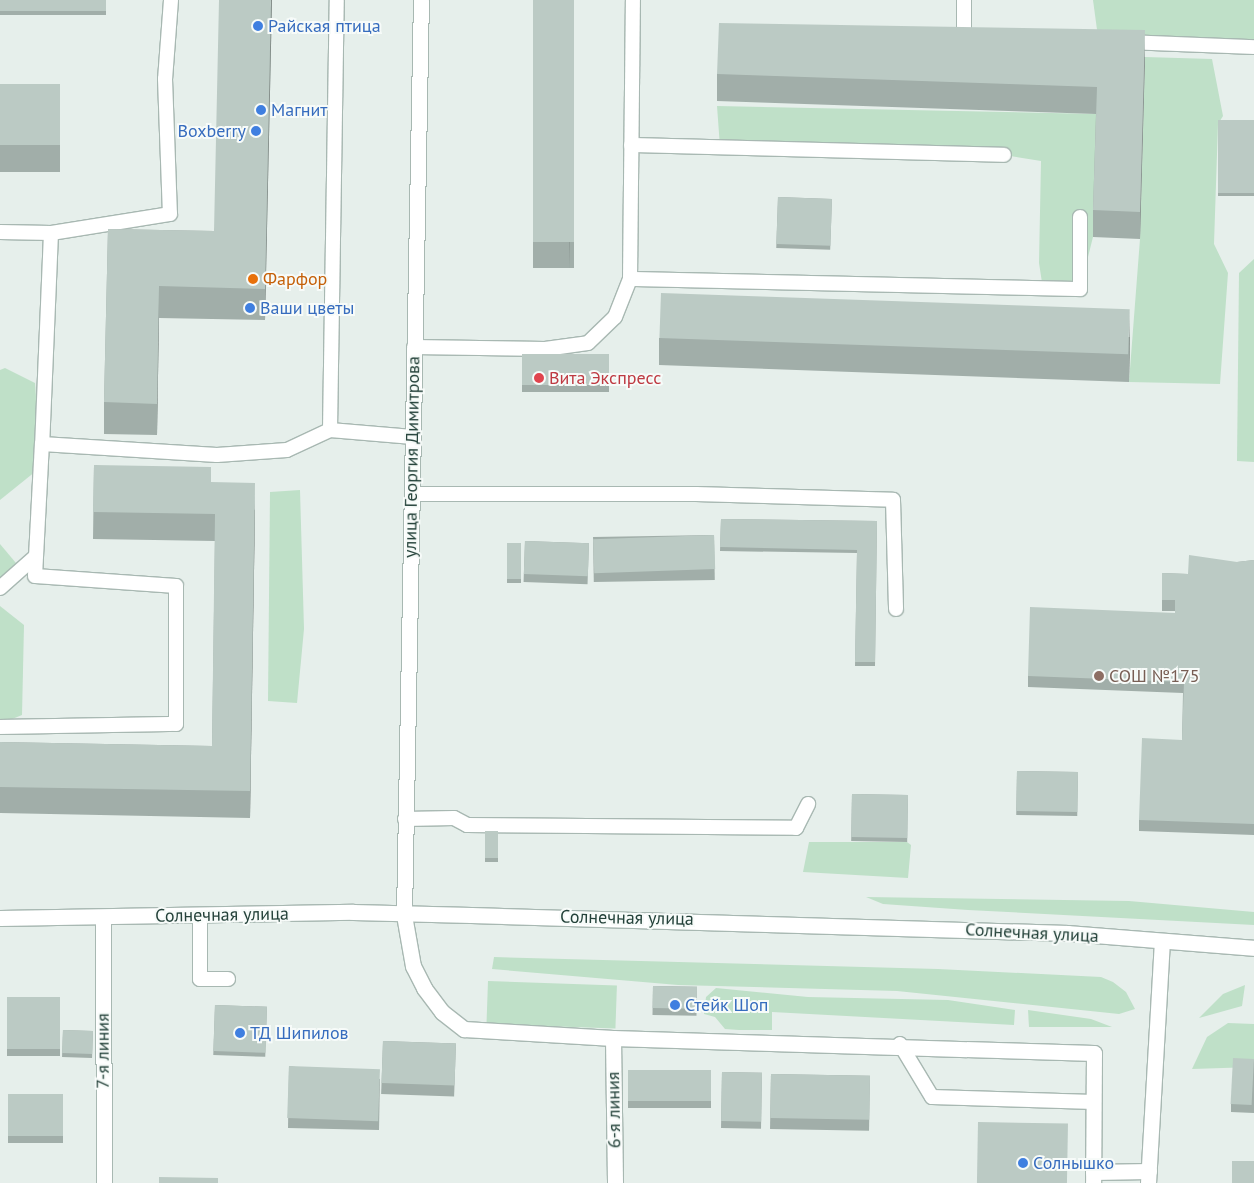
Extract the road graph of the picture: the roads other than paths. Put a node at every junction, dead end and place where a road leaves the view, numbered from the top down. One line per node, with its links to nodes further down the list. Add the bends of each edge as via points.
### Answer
1 (171, 0): 13 (lane, via 165,79 170,214)
2 (337, 0): 16 (lane)
3 (421, 0): 15 (main road, улица Георгия Димитрова)
4 (633, 0): 9 (lane)
5 (964, 0): 6 (lane, via 964,37)
6 (992, 38)
7 (1116, 42): 8 (lane)
8 (1254, 46)
9 (632, 145): 10 (lane); 14 (lane)
10 (1004, 155)
11 (1080, 217): 14 (lane, via 1080,289)
12 (0, 232): 13 (lane)
13 (51, 233): 18 (lane)
14 (630, 279): 15 (lane, via 615,318 588,343 545,349)
15 (414, 347): 17 (main road, улица Георгия Димитрова)
16 (330, 430): 17 (lane); 18 (lane, via 287,450 217,455)
17 (413, 437): 19 (main road, улица Георгия Димитрова)
18 (42, 444): 20 (lane)
19 (412, 494): 22 (lane, via 696,494 893,500); 25 (main road, улица Георгия Димитрова)
20 (36, 556): 21 (lane); 23 (lane, via 34,576 176,586 176,724)
21 (0, 588)
22 (896, 609)
23 (0, 727)
24 (808, 804): 25 (lane, via 796,828 467,825 454,818)
25 (405, 819): 26 (main road, улица Георгия Димитрова)
26 (404, 915): 27 (main road, Солнечная улица, via 353,912); 30 (main road, Солнечная улица, via 811,923 1068,933); 33 (main road, улица Георгия Димитрова, via 413,966 424,988 442,1012 464,1029)
27 (200, 916): 29 (main road, Солнечная улица); 32 (lane, via 200,979)
28 (0, 918): 29 (main road, Солнечная улица)
29 (103, 918): 38 (main road, 7-я линия)
30 (1162, 941): 31 (main road, Солнечная улица); 36 (main road)
31 (1254, 948)
32 (228, 979)
33 (613, 1038): 34 (main road, улица Георгия Димитрова); 39 (main road, 6-я линия)
34 (900, 1044): 35 (lane, via 932,1097); 35 (main road, улица Георгия Димитрова, via 1094,1053)
35 (1094, 1102): 37 (main road)
36 (1149, 1177): 37 (main road)
37 (1093, 1178)
38 (104, 1183)
39 (615, 1183)

